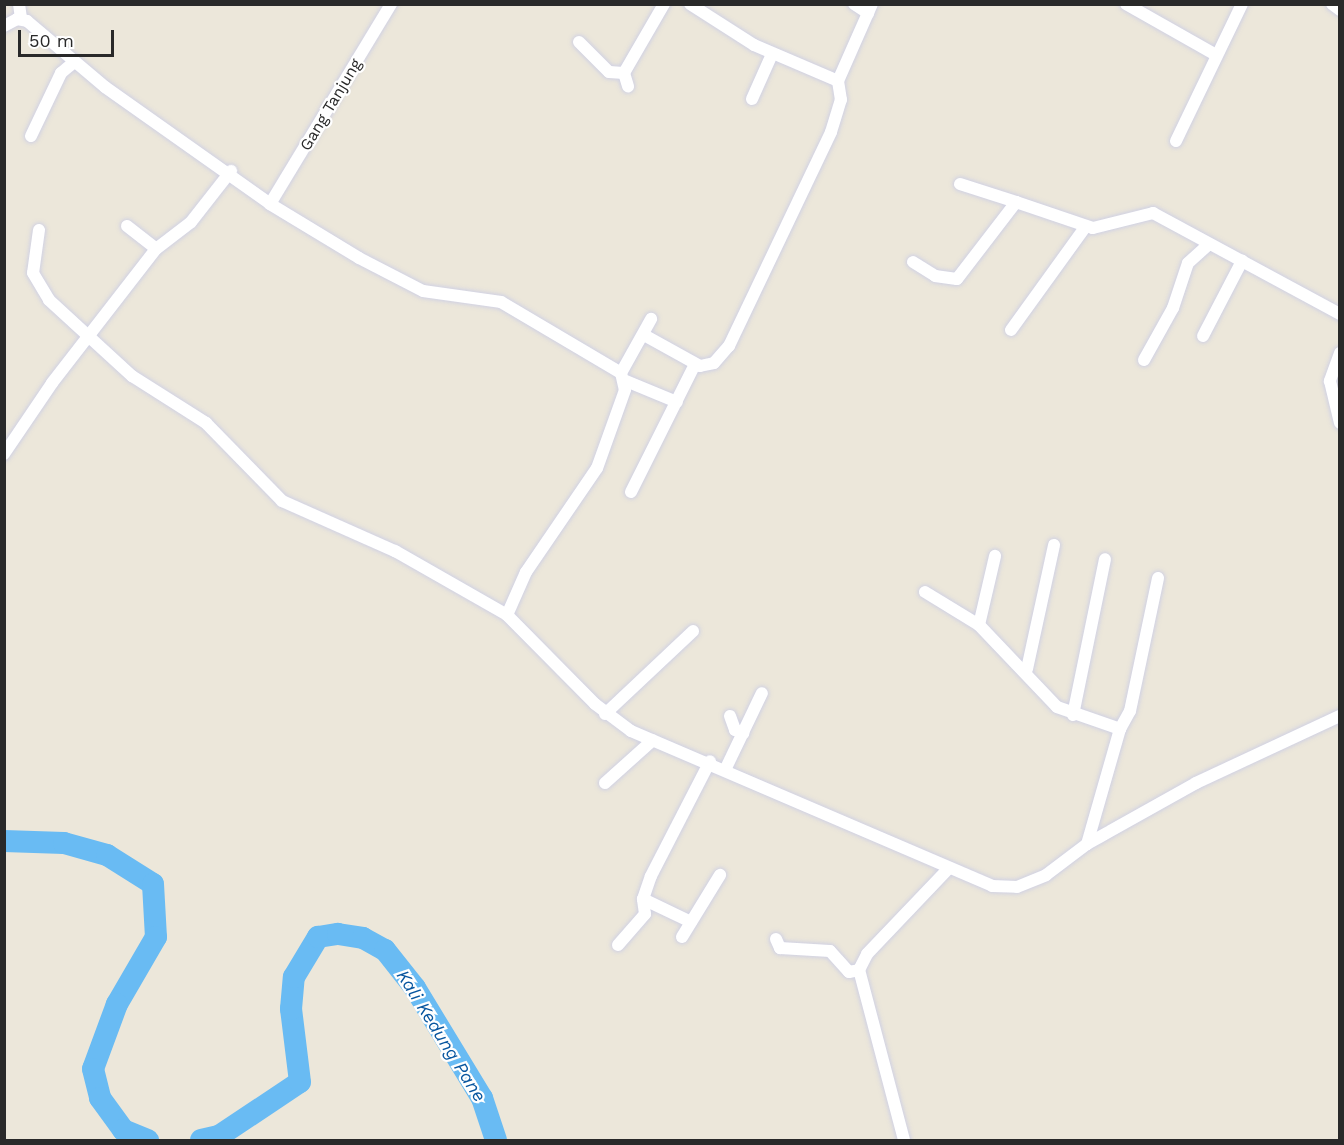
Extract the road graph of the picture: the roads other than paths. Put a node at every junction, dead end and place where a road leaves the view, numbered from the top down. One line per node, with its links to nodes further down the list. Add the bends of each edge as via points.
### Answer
1 (19, 4): 11 (street)
2 (391, 4): 26 (street, Gang Tanjung)
3 (664, 4): 17 (street)
4 (690, 4): 14 (street)
5 (854, 4): 9 (street)
6 (1126, 4): 15 (street)
7 (1242, 4): 15 (street)
8 (1332, 4): 10 (street)
9 (870, 9): 18 (street)
10 (1340, 10)
11 (21, 18): 12 (street); 16 (street)
12 (4, 26)
13 (579, 42): 17 (street, via 609,72)
14 (772, 54): 18 (street); 20 (street)
15 (1216, 56): 22 (street)
16 (74, 62): 21 (street, via 61,73); 23 (street)
17 (624, 73): 19 (street)
18 (838, 81): 42 (street, via 841,100 831,132 741,328 714,363)
19 (628, 86)
20 (752, 99)
21 (31, 136)
22 (1176, 141)
23 (231, 171): 26 (street); 31 (street, via 190,222)
24 (960, 184): 25 (street)
25 (1016, 202): 28 (street); 33 (street, via 957,279 935,276)
26 (270, 204): 43 (street, via 423,291 501,302)
27 (127, 226): 31 (street)
28 (1086, 226): 30 (street, via 1112,226 1154,213); 36 (street)
29 (39, 230): 39 (street, via 33,273 49,300)
30 (1209, 244): 32 (street); 41 (street, via 1188,263 1169,316)
31 (156, 249): 39 (street)
32 (1242, 261): 34 (street); 38 (street)
33 (913, 262)
34 (1340, 314)
35 (651, 319): 37 (street)
36 (1011, 330)
37 (644, 335): 42 (street); 43 (street)
38 (1203, 336)
39 (88, 341): 46 (street); 53 (street, via 206,423 260,482 296,510 395,551)
40 (1340, 353): 45 (street, via 1330,381)
41 (1144, 360)
42 (695, 364): 44 (street)
43 (624, 377): 44 (street); 53 (street, via 597,468 526,572)
44 (676, 402): 47 (street)
45 (1340, 423)
46 (4, 454)
47 (631, 492)
48 (1054, 545): 56 (street)
49 (995, 556): 54 (street)
50 (1105, 559): 59 (street)
51 (1158, 578): 62 (street, via 1130,711)
52 (925, 592): 54 (street)
53 (507, 615): 58 (street)
54 (979, 625): 56 (street)
55 (693, 631): 58 (street)
56 (1027, 669): 59 (street, via 1057,707)
57 (762, 693): 63 (street)
58 (605, 714): 64 (street)
59 (1073, 715): 62 (street, via 1110,721)
60 (730, 716): 63 (street, via 735,730)
61 (1340, 716): 68 (street, via 1196,783 1115,832)
62 (1120, 729): 68 (street)
63 (743, 733): 66 (street)
64 (653, 740): 65 (street); 67 (street)
65 (710, 761): 66 (street); 71 (street)
66 (726, 768): 69 (street)
67 (605, 783)
68 (1086, 844): 69 (street, via 1046,875 1017,887 993,886)
69 (948, 869): 76 (street, via 867,954)
70 (720, 875): 72 (street)
71 (643, 899): 72 (street); 75 (street, via 645,914)
72 (691, 922): 73 (street)
73 (682, 937)
74 (776, 939): 76 (street, via 780,948 830,951 849,972)
75 (618, 945)
76 (859, 970): 77 (street)
77 (904, 1140)

